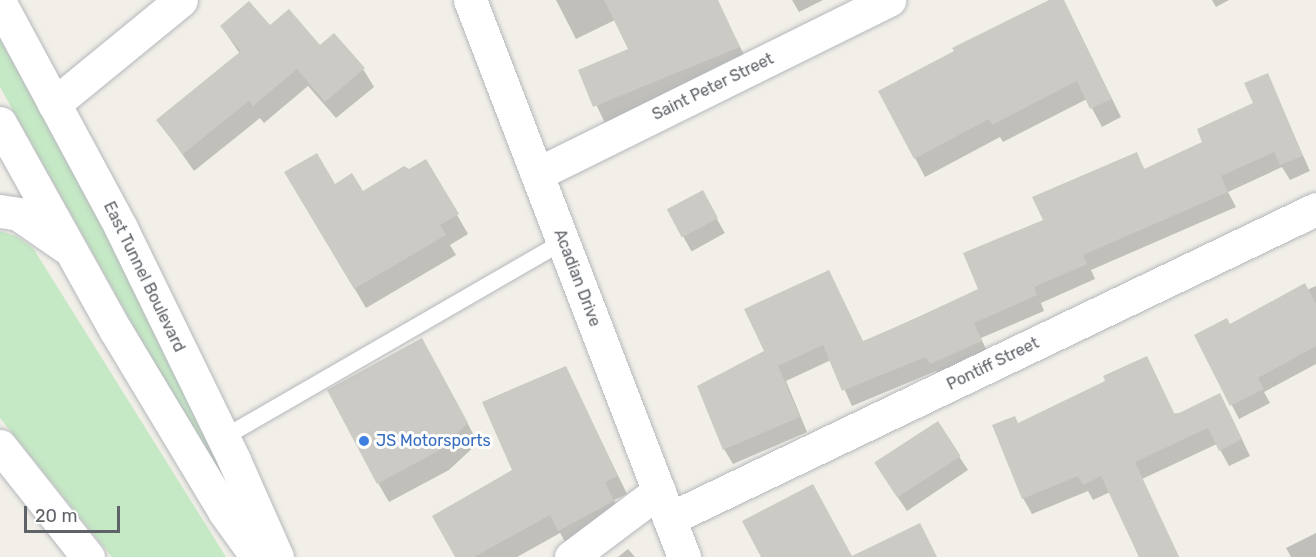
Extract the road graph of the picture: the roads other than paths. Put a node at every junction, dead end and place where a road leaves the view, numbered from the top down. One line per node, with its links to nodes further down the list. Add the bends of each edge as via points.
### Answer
1 (181, 0): 5 (street)
2 (471, 0): 7 (street, Acadian Drive)
3 (889, 0): 7 (street, Saint Peter Street)
4 (0, 3): 5 (street, East Tunnel Boulevard)
5 (54, 104): 12 (street, East Tunnel Boulevard, via 121,228)
6 (0, 123): 11 (street)
7 (537, 174): 10 (street, Acadian Drive)
8 (1316, 209): 14 (street, Pontiff Street)
9 (0, 211): 11 (street, via 18,214)
10 (563, 242): 12 (lane); 14 (street, Acadian Drive)
11 (72, 251): 16 (street, via 224,511)
12 (223, 438): 17 (street, East Tunnel Boulevard)
13 (0, 446): 15 (street)
14 (664, 505): 18 (street, Pontiff Street); 19 (street, Acadian Drive)
15 (88, 557)
16 (257, 557)
17 (277, 557)
18 (571, 557)
19 (684, 557)

